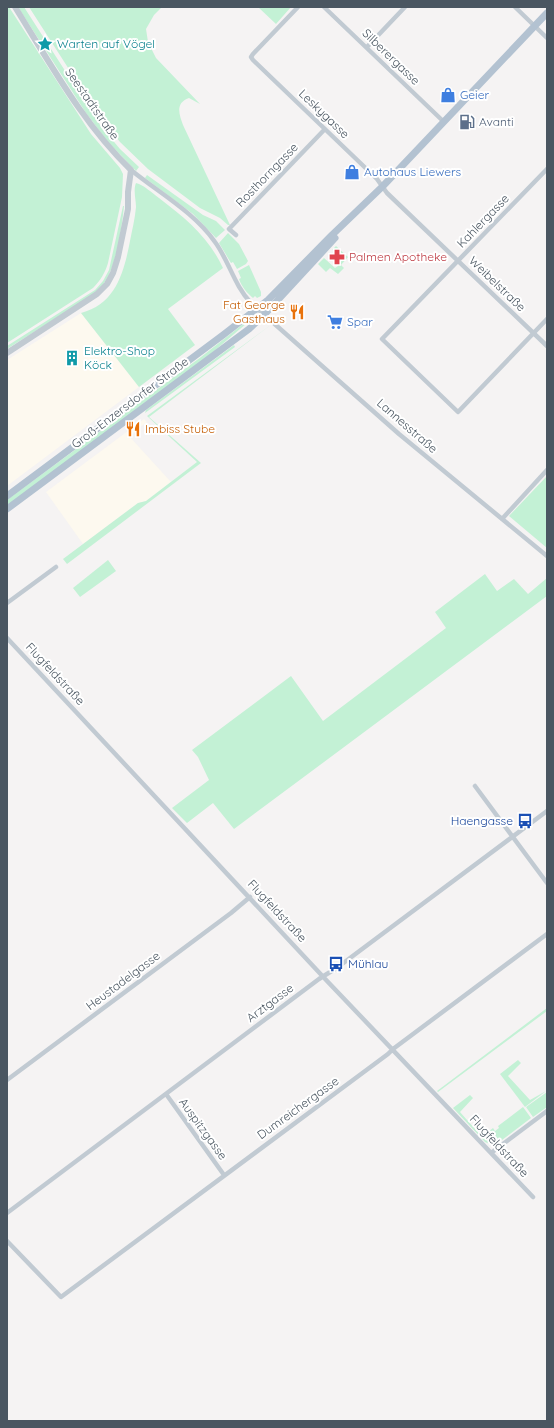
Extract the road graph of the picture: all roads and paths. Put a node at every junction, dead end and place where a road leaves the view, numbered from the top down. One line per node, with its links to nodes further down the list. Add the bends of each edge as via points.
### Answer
1 (15, 7): 13 (street, Seestadtstraße, via 94,130)
2 (298, 7): 11 (street, Leskygasse, via 252,57)
3 (324, 7): 9 (street, Silberergasse)
4 (405, 7): 9 (street)
5 (515, 7): 7 (street)
6 (547, 13): 7 (main road)
7 (534, 26): 8 (street); 10 (main road)
8 (547, 38)
9 (367, 48): 10 (street, Silberergasse)
10 (444, 122): 14 (main road)
11 (325, 129): 14 (street, Leskygasse); 16 (street, Rosthorngasse, via 230,229)
12 (547, 169): 17 (street, Kahlergasse)
13 (131, 170): 18 (street, Lannesstraße, via 199,223 216,243 239,287); 23 (street, via 128,209 118,256 107,284 97,294)
14 (383, 186): 15 (main road); 17 (street, Weibelstraße, via 387,193)
15 (348, 220): 18 (main road, Groß-Enzersdorfer Straße); 19 (main road, Groß-Enzersdorfer Straße, via 332,242)
16 (236, 235)
17 (458, 261): 21 (street, Weibelstraße); 21 (street, Kahlergasse, via 382,339 458,412)
18 (258, 308): 19 (street, Lannesstraße); 25 (main road, Groß-Enzersdorfer Straße)
19 (265, 314): 28 (main road, Groß-Enzersdorfer Straße, via 245,332); 29 (street, Lannesstraße, via 399,434)
20 (547, 319): 21 (street)
21 (534, 333): 22 (street, Weibelstraße)
22 (547, 346)
23 (7, 353)
24 (547, 470): 29 (street)
25 (26, 482): 26 (street); 27 (main road, Groß-Enzersdorfer Straße)
26 (7, 492)
27 (7, 496)
28 (7, 509)
29 (502, 518): 30 (street, Lannesstraße)
30 (547, 556)
31 (56, 567): 32 (street)
32 (7, 603)
33 (7, 638): 38 (street, Flugfeldstraße)
34 (475, 786): 36 (street)
35 (547, 811): 36 (street, Arztgasse)
36 (513, 837): 37 (street); 40 (street, Arztgasse)
37 (547, 883)
38 (250, 897): 40 (street, Flugfeldstraße); 42 (street, Heustadelgasse)
39 (547, 934): 41 (street, Dumreichergasse)
40 (324, 976): 41 (street, Flugfeldstraße); 43 (street, Arztgasse)
41 (393, 1048): 45 (street, Flugfeldstraße); 46 (street, Dumreichergasse)
42 (7, 1080)
43 (166, 1094): 46 (street, Auspitzgasse); 48 (street, Arztgasse)
44 (547, 1111): 45 (street)
45 (492, 1153): 47 (street, Flugfeldstraße)
46 (224, 1175): 49 (street, Dumreichergasse, via 61,1297)
47 (533, 1197)
48 (7, 1213)
49 (7, 1241)

